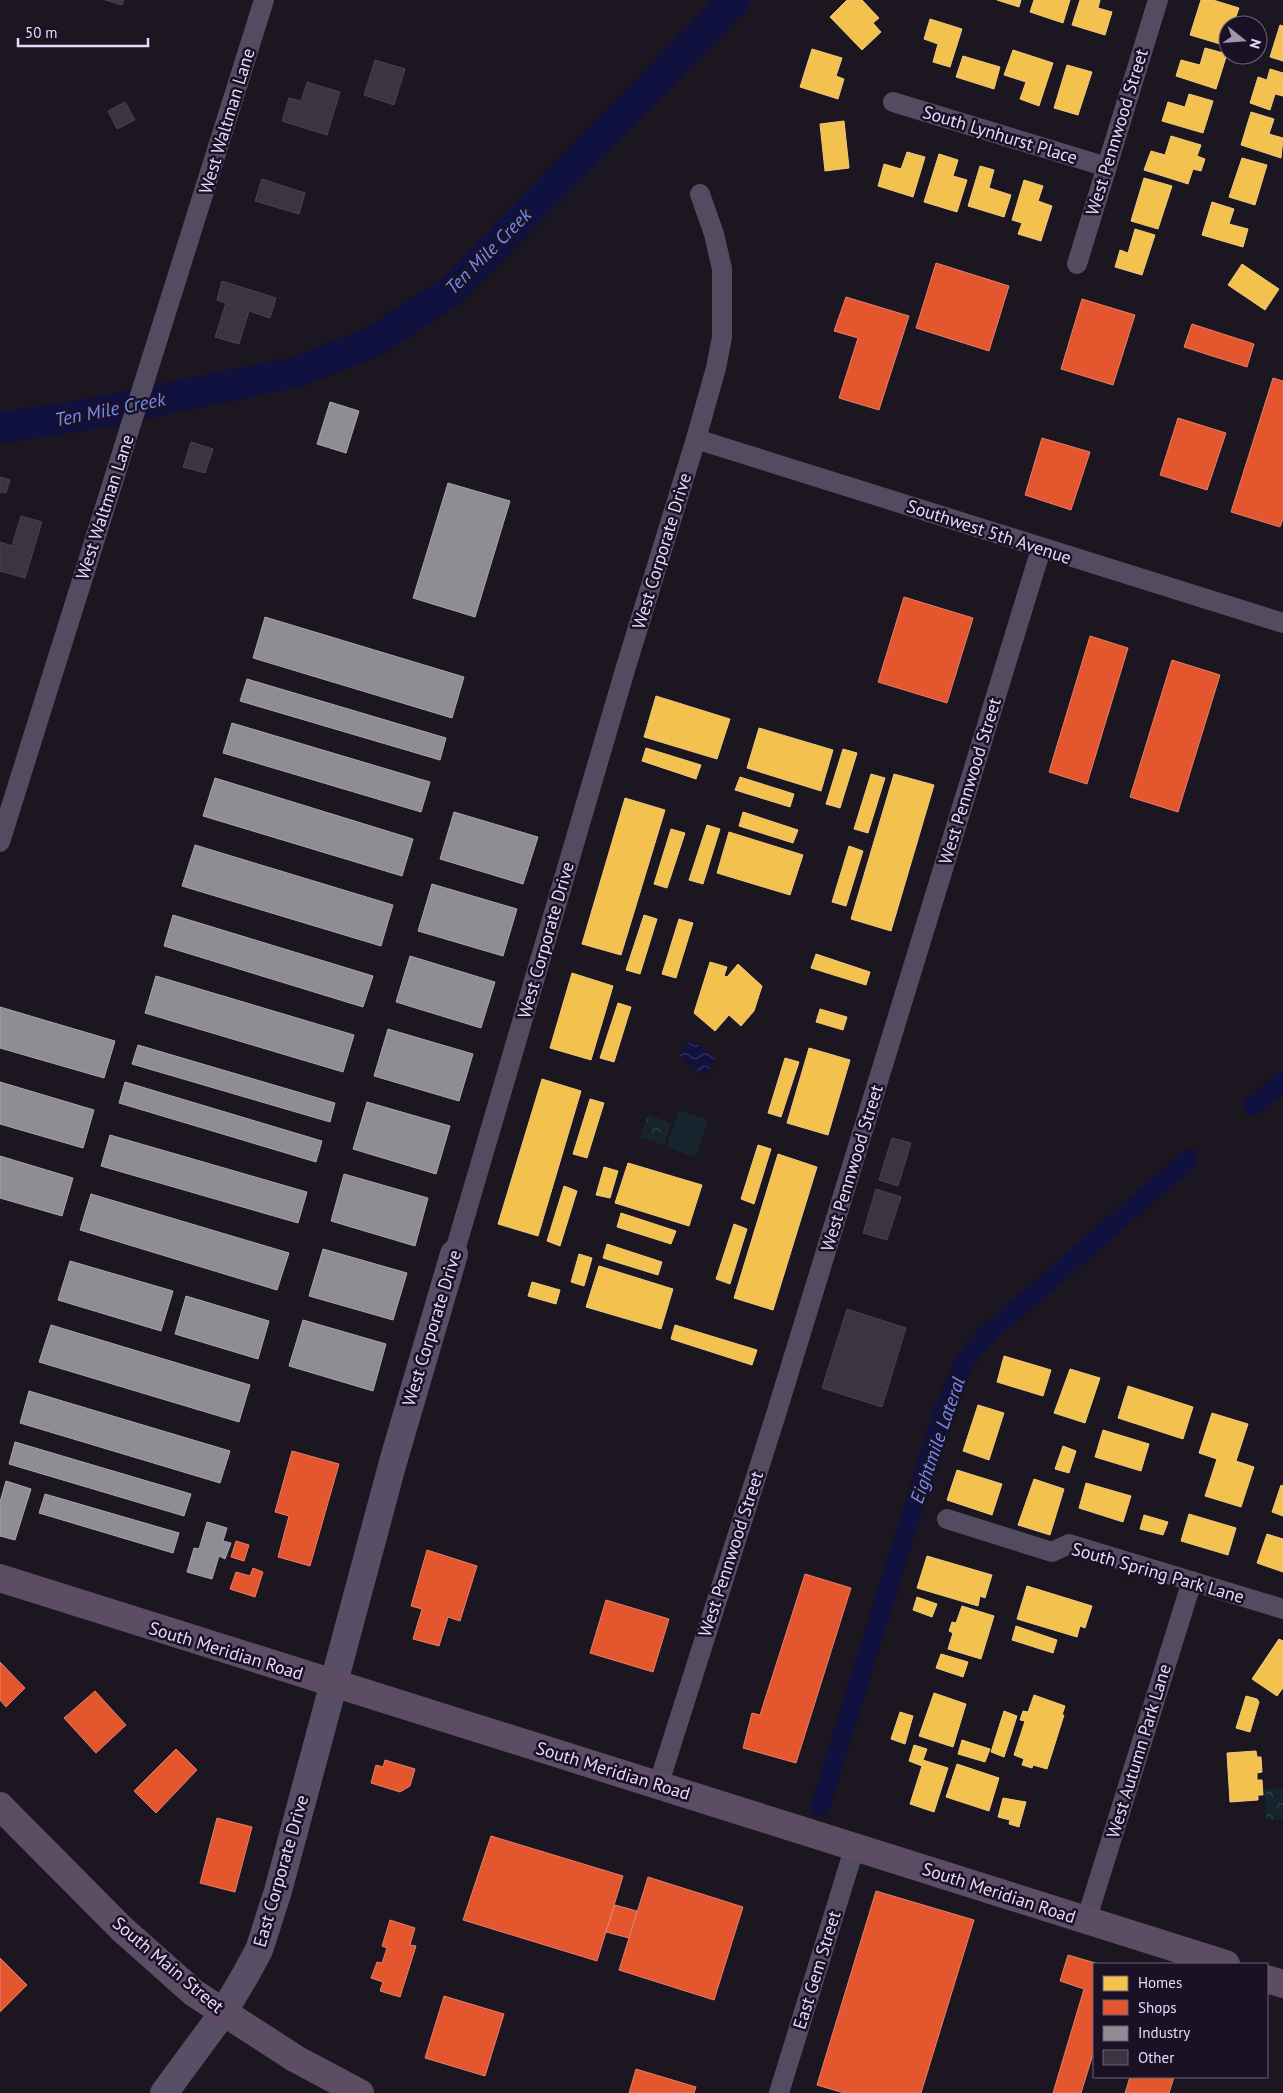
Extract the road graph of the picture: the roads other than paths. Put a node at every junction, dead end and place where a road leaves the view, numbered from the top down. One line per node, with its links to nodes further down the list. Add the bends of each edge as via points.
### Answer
1 (264, 0): 10 (street, West Waltman Lane)
2 (1158, 0): 4 (street, West Pennwood Street)
3 (893, 102): 4 (street, South Lynhurst Place)
4 (1107, 167): 6 (street, West Pennwood Street)
5 (700, 194): 7 (street, West Corporate Drive, via 722,269 723,305 722,337 716,368)
6 (1077, 264)
7 (696, 439): 8 (street, Southwest 5th Avenue); 11 (street, West Corporate Drive)
8 (1041, 549): 9 (street, Southwest 5th Avenue); 17 (street, West Pennwood Street, via 777,1411)
9 (1283, 623)
10 (0, 842)
11 (454, 1254): 16 (street, West Corporate Drive, via 393,1462)
12 (947, 1519): 14 (street, South Spring Park Lane, via 1052,1552 1069,1544)
13 (0, 1578): 16 (main road, South Meridian Road)
14 (1192, 1581): 15 (street, South Spring Park Lane); 20 (street, West Autumn Park Lane)
15 (1283, 1609)
16 (334, 1683): 17 (main road, South Meridian Road); 24 (street, East Corporate Drive, via 259,1950)
17 (658, 1786): 19 (main road, South Meridian Road)
18 (0, 1806): 24 (main road, South Main Street, via 122,1929 194,1993)
19 (855, 1846): 20 (main road, South Meridian Road); 27 (street, East Gem Street)
20 (1086, 1921): 21 (main road, South Meridian Road)
21 (1223, 1963)
22 (1268, 1978): 23 (main road)
23 (1283, 1984)
24 (224, 2013): 25 (street, East Corporate Drive); 26 (main road, South Main Street, via 296,2059)
25 (164, 2093)
26 (360, 2093)
27 (779, 2093)

